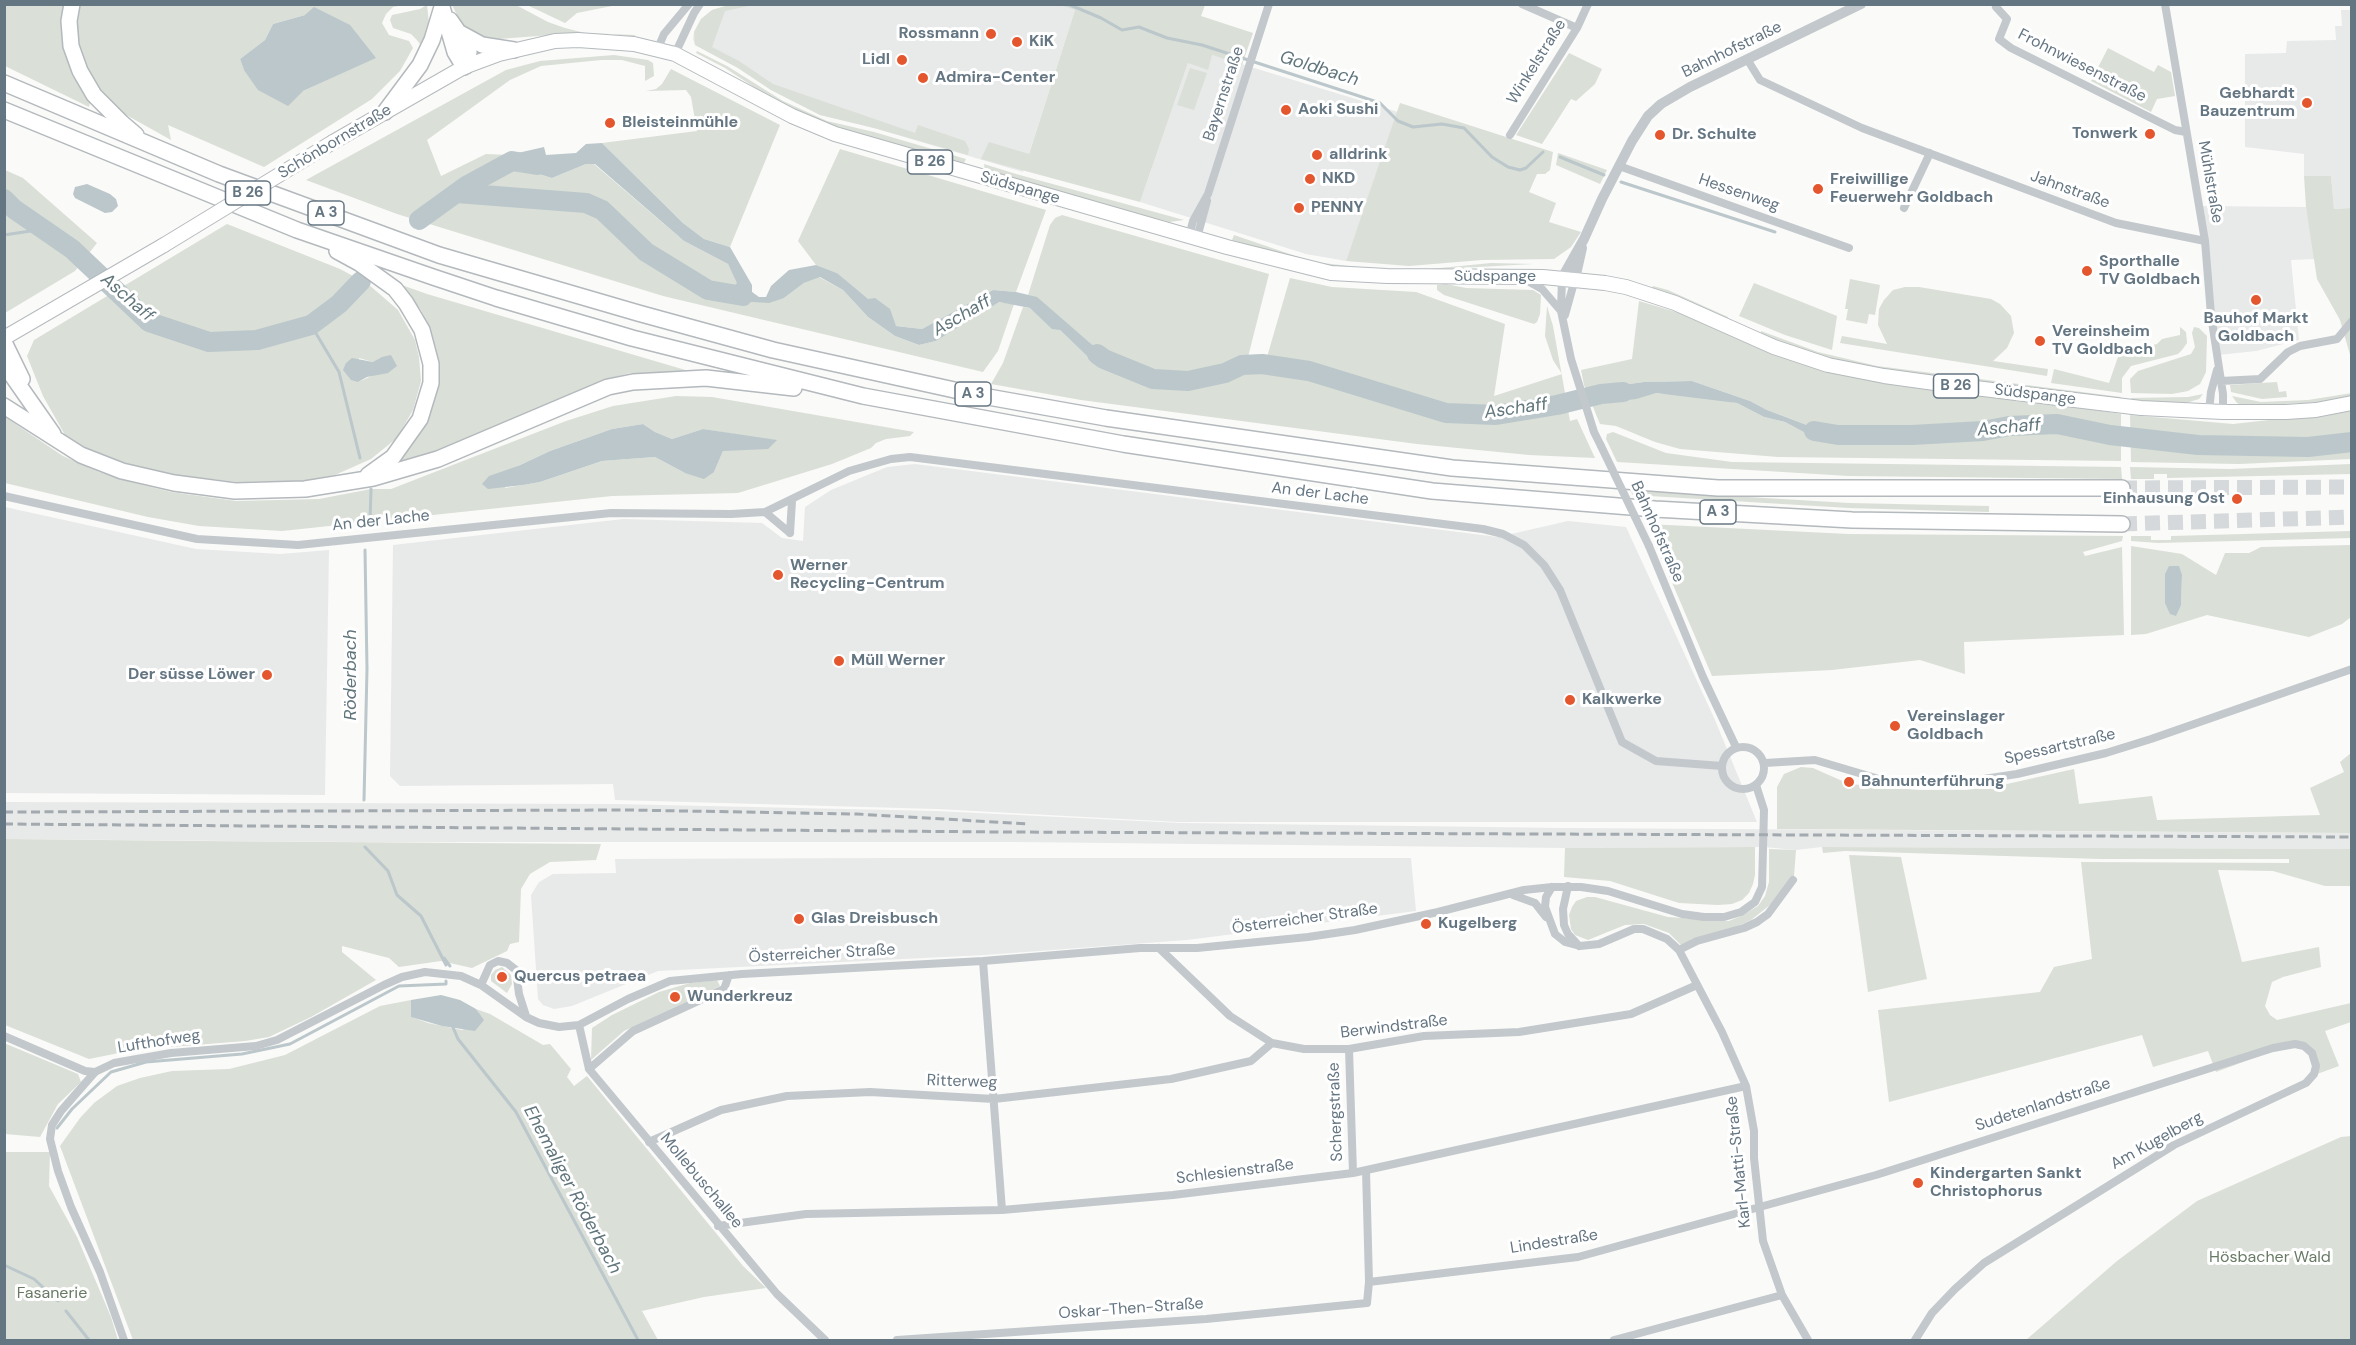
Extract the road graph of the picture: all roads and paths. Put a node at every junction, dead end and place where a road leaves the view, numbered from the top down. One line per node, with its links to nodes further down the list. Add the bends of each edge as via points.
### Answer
1 (72, 4): 23 (highway, via 71,46 80,71 94,95)
2 (689, 4): 13 (street, via 664,33)
3 (700, 4): 15 (street)
4 (1269, 4): 28 (street, Bayernstraße)
5 (1522, 4): 11 (street)
6 (1588, 4): 11 (street, Winkelstraße)
7 (1861, 4): 16 (street, Bahnhofstraße)
8 (2165, 4): 21 (street, Mühlstraße)
9 (441, 6): 12 (highway); 17 (highway, via 455,52); 20 (highway, via 420,65)
10 (1996, 7): 21 (street, Frohnwiesenstraße, via 2007,19 1999,39 2011,48)
11 (1577, 28): 22 (street, Winkelstraße)
12 (459, 32): 14 (highway, via 482,45); 17 (highway, via 469,52)
13 (658, 48): 14 (main road, Schönbornstraße / B 26, via 578,40); 15 (main road, Südspange / B 26)
14 (514, 50): 17 (main road, Schönbornstraße / B 26)
15 (675, 54): 28 (main road, Südspange / B 26, via 792,116 835,134)
16 (1747, 59): 24 (street, Jahnstraße, via 1760,80 1862,128); 25 (street, Bahnhofstraße, via 1661,104 1648,116)
17 (465, 67): 20 (main road, Schönbornstraße / B 26)
18 (4, 83): 23 (highway, A 3)
19 (4, 110): 27 (highway, A 3)
20 (385, 112): 36 (main road, Schönbornstraße / B 26, bridge)
21 (2186, 132): 29 (street, Mühlstraße)
22 (1510, 135)
23 (151, 146): 47 (highway, A 3, via 439,255 504,275 773,350 1060,410 1452,468 1718,488)
24 (1929, 153): 26 (street); 29 (street, Jahnstraße, via 2116,223)
25 (1619, 166): 30 (street, Hessenweg); 32 (street, Bahnhofstraße)
26 (1904, 208)
27 (297, 230): 41 (highway, A 3, via 496,298); 46 (highway, via 359,263 395,289 415,316 427,347 431,382 420,419 393,457)
28 (1193, 237): 31 (main road, Südspange / B 26, via 1330,273)
29 (2205, 241): 38 (street, Mühlstraße)
30 (1849, 248)
31 (1518, 276): 32 (main road, Südspange / B 26); 33 (street, Bahnhofstraße, via 1542,289)
32 (1569, 278): 33 (street, Bahnhofstraße); 35 (street, Bahnhofstraße); 44 (main road, Südspange / B 26, via 1626,287 1675,303 1828,365 1965,387 2141,408)
33 (1561, 311): 35 (street, Bahnhofstraße)
34 (2352, 321): 39 (street, via 2337,339 2288,352 2260,379)
35 (1565, 324): 53 (street, Bahnhofstraße, bridge, via 1575,374 1594,432 1649,546)
36 (4, 340): 40 (highway)
37 (4, 364): 40 (highway)
38 (2218, 366): 39 (street, Mühlstraße); 44 (street, Mühlstraße, via 2211,392)
39 (2221, 381): 44 (street, Mühlstraße)
40 (28, 396): 45 (highway)
41 (862, 396): 46 (highway, via 706,378 633,382 608,387 438,459); 51 (highway, A 3, via 1123,444 1432,491 1852,520)
42 (2352, 403): 44 (main road, Südspange / B 26, via 2296,412)
43 (4, 406): 45 (highway)
44 (2216, 412)
45 (61, 443): 46 (highway, via 122,471 174,483 235,491 304,489)
46 (358, 482)
47 (2122, 488)
48 (4, 496): 50 (street, An der Lache, via 184,537 276,545 611,513)
49 (792, 501): 50 (street, An der Lache); 50 (street, via 790,533); 55 (street, An der Lache, via 849,471 910,457 1484,528 1524,545 1544,565 1560,590 1622,742 1656,761)
50 (765, 512)
51 (2122, 524)
52 (2352, 669): 54 (street, Spessartstraße, via 2151,739 2017,774 1957,783 1919,783 1879,779 1815,760)
53 (1736, 747): 54 (street, via 1748,746 1759,752); 55 (street, via 1726,755)
54 (1765, 763): 56 (street, via 1764,775)
55 (1722, 766): 56 (street, via 1724,778 1733,787 1745,789)
56 (1756, 785): 58 (street, Österreicher Straße, via 1764,810 1764,874 1755,902 1741,912 1704,917 1608,891)
57 (1793, 880): 64 (street, via 1757,922)
58 (1568, 886): 59 (street, Österreicher Straße); 62 (street, via 1564,925)
59 (1552, 887): 60 (street, Österreicher Straße); 61 (street, via 1546,897)
60 (1510, 894): 61 (street, via 1535,903); 63 (street, Österreicher Straße, via 1320,935 1197,948)
61 (1548, 920): 62 (street, via 1555,934)
62 (1580, 946): 64 (street, Karl-Matti-Straße, via 1599,944 1643,929 1667,939)
63 (1159, 948): 65 (street, Österreicher Straße); 73 (street, Berwindstraße, via 1230,1016)
64 (1679, 950): 69 (street, Karl-Matti-Straße)
65 (983, 961): 66 (street, Österreicher Straße); 79 (street)
66 (729, 975): 71 (street, Österreicher Straße, via 670,981); 75 (street, Österreicher Straße, via 724,989 633,1031)
67 (402, 977): 68 (street, Österreicher Straße, via 442,972); 76 (street, Lufthofweg, via 277,1040 256,1046 142,1057)
68 (481, 985): 70 (street, Österreicher Straße); 70 (street, via 490,964 498,960 507,963 516,970)
69 (1697, 985): 74 (street, Berwindstraße, via 1631,1014 1519,1032 1424,1036); 78 (street, Karl-Matti-Straße)
70 (526, 1017): 71 (street, Österreicher Straße, via 559,1027)
71 (579, 1025): 75 (street, Mollebuschallee)
72 (4, 1036): 76 (street)
73 (1272, 1043): 74 (street, Berwindstraße, via 1304,1049); 79 (street, Ritterweg, via 1251,1061 1171,1079)
74 (1349, 1049): 82 (street, Schergstraße)
75 (589, 1068): 80 (street, Mollebuschallee)
76 (95, 1072): 89 (street, Lufthofweg, via 61,1111 52,1125 50,1139 68,1198)
77 (2314, 1074): 83 (street, Sudetenlandstraße, via 2315,1059 2309,1049 2295,1044 2280,1047 1876,1175); 94 (street, Am Kugelberg, via 2306,1083 2174,1145 1984,1263 1932,1313)
78 (1746, 1086): 81 (street, Schlesienstraße); 83 (street, Karl-Matti-Straße)
79 (994, 1099): 80 (street, Ritterweg, via 870,1092 787,1096 721,1110); 84 (street)
80 (649, 1142): 85 (street, Mollebuschallee)
81 (1366, 1170): 82 (street, Schlesienstraße); 86 (street, Schergstraße)
82 (1353, 1173): 84 (street, Schlesienstraße, via 1173,1195)
83 (1760, 1207): 86 (street, Lindestraße, via 1578,1257); 87 (street, Karl-Matti-Straße, via 1763,1241)
84 (1002, 1210): 85 (street, Schlesienstraße, via 806,1214)
85 (718, 1226): 90 (street, Mollebuschallee, via 777,1294)
86 (1369, 1282): 91 (street, Oskar-Then-Straße, via 1367,1303)
87 (1782, 1295): 88 (street); 93 (street, Karl-Matti-Straße)
88 (1630, 1338): 92 (street)
89 (124, 1341)
90 (825, 1341)
91 (897, 1341)
92 (1614, 1341)
93 (1808, 1341)
94 (1915, 1341)

